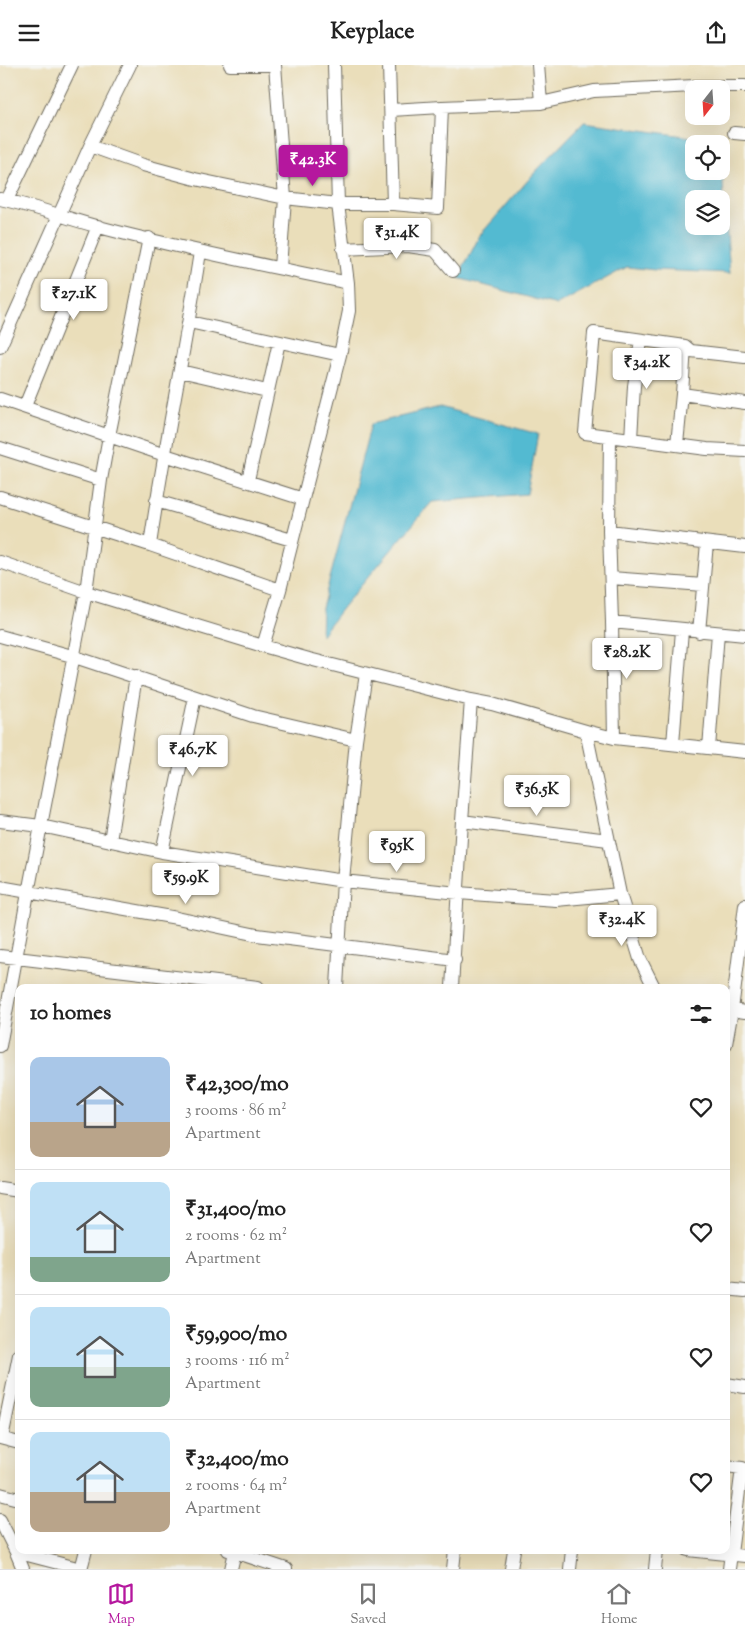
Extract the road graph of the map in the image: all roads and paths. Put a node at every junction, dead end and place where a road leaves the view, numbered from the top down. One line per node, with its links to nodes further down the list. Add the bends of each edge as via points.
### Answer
1 (72, 65): 14 (street)
2 (130, 65): 12 (street)
3 (230, 65): 4 (street)
4 (275, 65): 13 (street)
5 (334, 65): 15 (street)
6 (389, 65): 11 (street)
7 (538, 65): 9 (street)
8 (745, 85): 9 (street, via 594,91)
9 (541, 103): 10 (street)
10 (442, 107): 11 (street); 16 (street, via 438,208)
11 (390, 110): 16 (street)
12 (90, 146): 13 (street, via 161,169); 17 (street)
13 (285, 198): 15 (street); 22 (street)
14 (4, 199): 17 (street)
15 (338, 204): 16 (street); 20 (street)
16 (393, 205)
17 (60, 214): 18 (street); 29 (street)
18 (98, 226): 19 (street); 37 (street)
19 (149, 239): 21 (street); 38 (street)
20 (343, 249): 23 (street, via 408,245 435,250); 24 (street)
21 (200, 252): 22 (street); 25 (street)
22 (280, 268): 24 (street)
23 (453, 271)
24 (348, 283): 30 (street, via 349,311)
25 (189, 323): 27 (street); 32 (street)
26 (641, 340): 28 (street); 39 (street, via 594,333 585,433); 40 (street)
27 (279, 342): 30 (street); 33 (street)
28 (685, 346): 31 (street, via 692,351); 34 (street)
29 (0, 347)
30 (340, 355): 48 (street)
31 (745, 357)
32 (180, 371): 33 (street); 44 (street)
33 (267, 391): 46 (street)
34 (682, 394): 36 (street); 41 (street)
35 (0, 399): 37 (street)
36 (745, 403)
37 (25, 406): 38 (street)
38 (109, 436): 44 (street); 45 (street)
39 (610, 436): 40 (street); 51 (street)
40 (631, 439): 41 (street)
41 (677, 444): 43 (street)
42 (0, 448): 45 (street)
43 (745, 451)
44 (165, 455): 46 (street); 49 (street)
45 (101, 480): 50 (street)
46 (248, 480): 48 (street)
47 (0, 497): 50 (street)
48 (303, 499): 52 (street)
49 (156, 501): 52 (street); 54 (street)
50 (94, 527): 54 (street); 60 (street)
51 (610, 531): 53 (street); 57 (street)
52 (292, 540): 59 (street)
53 (707, 543): 55 (street); 58 (street)
54 (150, 545): 59 (street)
55 (745, 547)
56 (0, 562): 60 (street)
57 (611, 578): 58 (street); 61 (street)
58 (703, 585): 63 (street)
59 (280, 590): 67 (street)
60 (86, 592): 67 (street); 68 (street)
61 (612, 622): 62 (street); 74 (street)
62 (682, 630): 63 (street); 76 (street)
63 (699, 631): 64 (street)
64 (718, 633): 65 (street); 77 (street)
65 (745, 635)
66 (0, 636): 68 (street)
67 (262, 646): 69 (street)
68 (72, 656): 70 (street); 81 (street)
69 (366, 674): 72 (street); 75 (street)
70 (136, 676): 71 (street); 82 (street)
71 (195, 697): 75 (street); 84 (street)
72 (471, 700): 73 (street); 80 (street)
73 (586, 731): 74 (street); 83 (street)
74 (614, 738): 76 (street)
75 (356, 740): 85 (street)
76 (673, 744): 77 (street)
77 (709, 748): 78 (street)
78 (745, 752)
79 (0, 821): 81 (street)
80 (462, 821): 83 (street); 88 (street)
81 (40, 826): 82 (street); 87 (street)
82 (110, 841): 84 (street)
83 (608, 841): 89 (street)
84 (162, 852): 85 (street)
85 (343, 881): 88 (street); 91 (street)
86 (0, 887): 87 (street)
87 (28, 893): 91 (street, via 257,935); 93 (street)
88 (458, 893): 89 (street, via 556,900); 94 (street)
89 (620, 895): 98 (street, via 640,959)
90 (745, 905): 99 (street)
91 (340, 946): 94 (street); 96 (street)
92 (0, 956): 93 (street)
93 (16, 958): 95 (street); 101 (street)
94 (454, 960): 97 (street)
95 (221, 984)
96 (337, 984)
97 (452, 984)
98 (652, 984)
99 (739, 1011): 100 (street)
100 (730, 1034)
101 (0, 1046)
102 (0, 1188): 103 (street)
103 (15, 1190)
104 (730, 1289): 105 (street)
105 (745, 1291)
106 (15, 1373): 109 (street)
107 (730, 1385): 108 (street)
108 (745, 1387)
109 (1, 1438): 110 (street)
110 (15, 1442)
111 (730, 1466): 112 (street)
112 (743, 1468): 127 (street)
113 (0, 1494): 114 (street)
114 (15, 1498)
115 (0, 1520): 116 (street)
116 (15, 1550)
117 (17, 1554): 129 (street)
118 (24, 1554): 130 (street)
119 (85, 1554): 130 (street)
120 (233, 1554): 131 (street)
121 (242, 1554): 132 (street)
122 (454, 1554): 133 (street)
123 (513, 1554): 134 (street)
124 (572, 1554): 135 (street)
125 (657, 1554): 136 (street)
126 (722, 1554): 127 (street)
127 (731, 1555): 128 (street); 137 (street)
128 (745, 1556)
129 (23, 1569)
130 (81, 1569)
131 (231, 1569)
132 (286, 1569)
133 (452, 1569)
134 (511, 1569)
135 (570, 1569)
136 (655, 1569)
137 (729, 1569)

